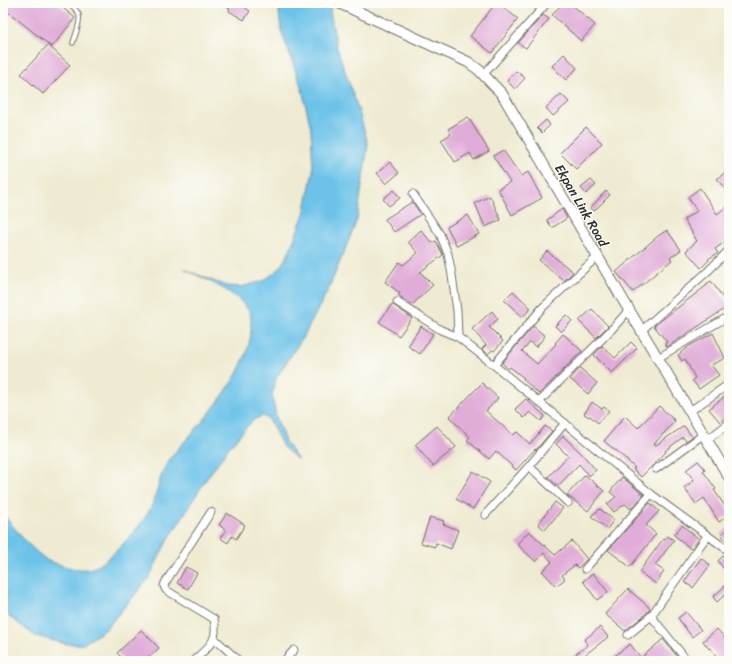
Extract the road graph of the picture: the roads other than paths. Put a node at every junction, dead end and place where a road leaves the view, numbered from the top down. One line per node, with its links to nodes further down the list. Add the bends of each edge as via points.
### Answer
1 (69, 3): 4 (lane, via 80,16)
2 (339, 3): 5 (street, Ekpan Link Road, via 468,62)
3 (547, 3): 5 (street)
4 (73, 43)
5 (484, 74): 8 (street, Ekpan Link Road, via 502,94)
6 (413, 194): 13 (street, via 440,234 448,254 457,311)
7 (729, 250): 12 (street)
8 (597, 257): 10 (street, Ekpan Link Road); 15 (street, via 542,308)
9 (397, 302): 13 (street, via 441,330)
10 (629, 310): 12 (street, Ekpan Link Road); 17 (street)
11 (729, 316): 14 (street)
12 (641, 331): 14 (street, Ekpan Link Road)
13 (458, 337): 15 (street)
14 (658, 358): 18 (street, Ekpan Link Road)
15 (494, 365): 17 (street)
16 (729, 384): 18 (street)
17 (539, 402): 19 (street)
18 (690, 412): 21 (street, Ekpan Link Road)
19 (565, 423): 22 (street); 25 (street)
20 (729, 423): 21 (street)
21 (706, 437): 23 (street); 24 (street, Ekpan Link Road)
22 (529, 466): 26 (street); 28 (street)
23 (656, 469)
24 (729, 477)
25 (651, 494): 29 (street); 31 (street)
26 (568, 503)
27 (212, 512): 34 (street, via 164,586 166,590 214,619)
28 (485, 515)
29 (707, 536): 30 (street); 32 (street)
30 (729, 551)
31 (585, 569)
32 (651, 616): 33 (street); 41 (street, via 685,658)
33 (628, 635)
34 (214, 638): 38 (street); 39 (street)
35 (294, 650): 40 (street)
36 (3, 658): 37 (street)
37 (9, 661)
38 (192, 661)
39 (239, 661)
40 (284, 661)
41 (692, 661)

